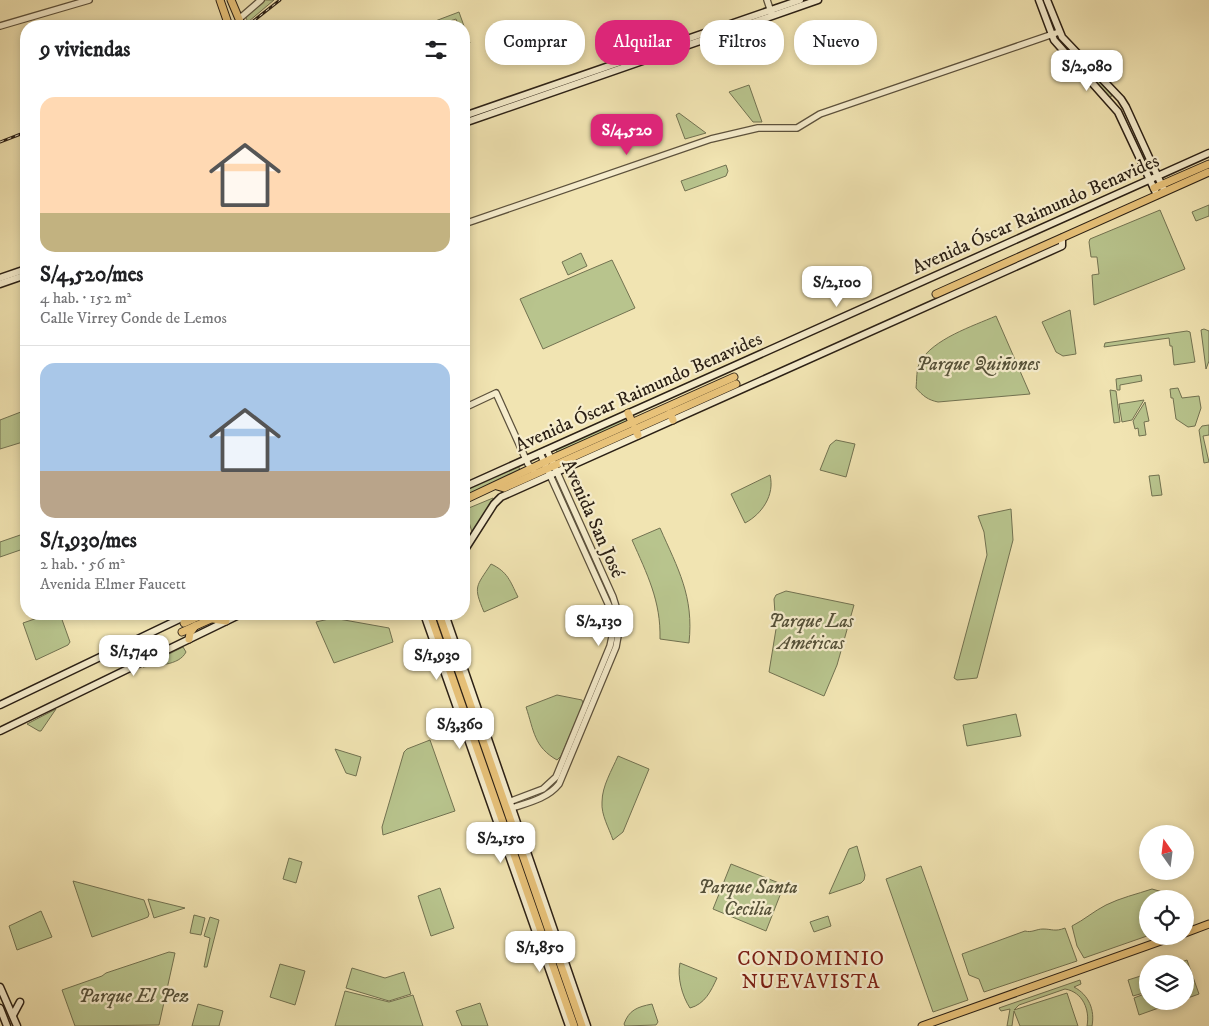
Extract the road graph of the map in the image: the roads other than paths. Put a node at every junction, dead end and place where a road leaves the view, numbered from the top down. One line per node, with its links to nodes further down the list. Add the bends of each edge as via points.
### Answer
1 (89, 0): 13 (street)
2 (220, 0): 14 (main road)
3 (231, 0): 15 (main road)
4 (261, 0): 16 (street)
5 (767, 0): 10 (street)
6 (800, 0): 10 (main road)
7 (818, 0): 10 (main road)
8 (1038, 0): 17 (main road)
9 (1047, 0): 11 (main road)
10 (772, 13): 23 (main road)
11 (1054, 18): 17 (main road); 19 (main road)
12 (20, 20): 18 (street)
13 (21, 20)
14 (228, 20)
15 (239, 20)
16 (243, 20)
17 (1046, 21): 20 (main road)
18 (0, 26)
19 (1059, 32): 20 (street); 21 (main road)
20 (1051, 34): 22 (main road); 30 (street, via 820,114 800,126 758,128 711,139)
21 (1074, 51): 22 (main road); 27 (main road, via 1126,107)
22 (1068, 57): 28 (main road, via 1118,112)
23 (472, 117)
24 (1209, 153): 27 (main road, Avenida Óscar Raimundo Benavides)
25 (1209, 164): 29 (main road, Avenida Óscar Raimundo Benavides)
26 (1209, 172): 29 (main road, Avenida Óscar Raimundo Benavides)
27 (1158, 176): 28 (main road, Avenida Óscar Raimundo Benavides); 29 (main road)
28 (1150, 180): 29 (main road); 38 (main road, Avenida Óscar Raimundo Benavides)
29 (1159, 190): 31 (main road, Avenida Óscar Raimundo Benavides)
30 (470, 222)
31 (1062, 242): 36 (main road, Avenida Óscar Raimundo Benavides); 39 (main road, Avenida Óscar Raimundo Benavides)
32 (20, 271): 34 (main road)
33 (20, 277): 35 (main road)
34 (0, 278)
35 (0, 284)
36 (936, 294)
37 (470, 405): 42 (street, via 496,393)
38 (628, 413): 40 (main road); 41 (main road, Avenida Óscar Raimundo Benavides)
39 (671, 416): 40 (main road, Avenida Óscar Raimundo Benavides); 40 (main road, Avenida Óscar Raimundo Benavides, via 735,380)
40 (635, 429): 43 (main road, Avenida Óscar Raimundo Benavides); 43 (main road, Avenida Óscar Raimundo Benavides)
41 (544, 451): 42 (main road, Avenida Óscar Raimundo Benavides); 43 (street, Avenida San José)
42 (526, 459): 44 (street); 46 (main road, Avenida Óscar Raimundo Benavides)
43 (551, 467): 44 (main road, Avenida Óscar Raimundo Benavides); 45 (main road, Avenida Óscar Raimundo Benavides); 49 (main road, Avenida Óscar Raimundo Benavides, via 497,500); 68 (street, Avenida San José, via 610,608 613,632 556,776 543,789)
44 (530, 468): 45 (street); 47 (main road, Avenida Óscar Raimundo Benavides)
45 (539, 472): 47 (main road, Avenida Óscar Raimundo Benavides, via 504,488)
46 (470, 484)
47 (497, 486): 48 (main road, Avenida Óscar Raimundo Benavides)
48 (470, 497)
49 (470, 542)
50 (177, 620): 66 (main road)
51 (191, 620): 58 (main road)
52 (208, 620): 59 (main road)
53 (219, 620): 61 (main road)
54 (426, 620): 64 (main road)
55 (432, 620): 65 (main road)
56 (440, 620): 63 (main road)
57 (447, 620): 62 (main road)
58 (184, 623)
59 (198, 625): 60 (main road); 61 (main road, via 192,629)
60 (182, 632)
61 (189, 639): 67 (main road)
62 (464, 672): 63 (main road); 68 (main road)
63 (464, 686): 68 (main road)
64 (452, 691): 65 (main road); 69 (main road)
65 (460, 701): 69 (main road)
66 (0, 705)
67 (0, 730)
68 (509, 805): 69 (street, Avenida San José); 81 (main road); 82 (main road)
69 (495, 810): 79 (main road); 80 (main road)
70 (1209, 924): 71 (main road)
71 (1194, 930)
72 (1150, 945): 83 (main road)
73 (0, 987): 76 (main road)
74 (20, 1002): 76 (main road)
75 (1, 1010): 76 (main road); 77 (main road)
76 (12, 1012): 78 (main road)
77 (7, 1026)
78 (17, 1026)
79 (569, 1026)
80 (574, 1026)
81 (582, 1026)
82 (587, 1026)
83 (922, 1026)

